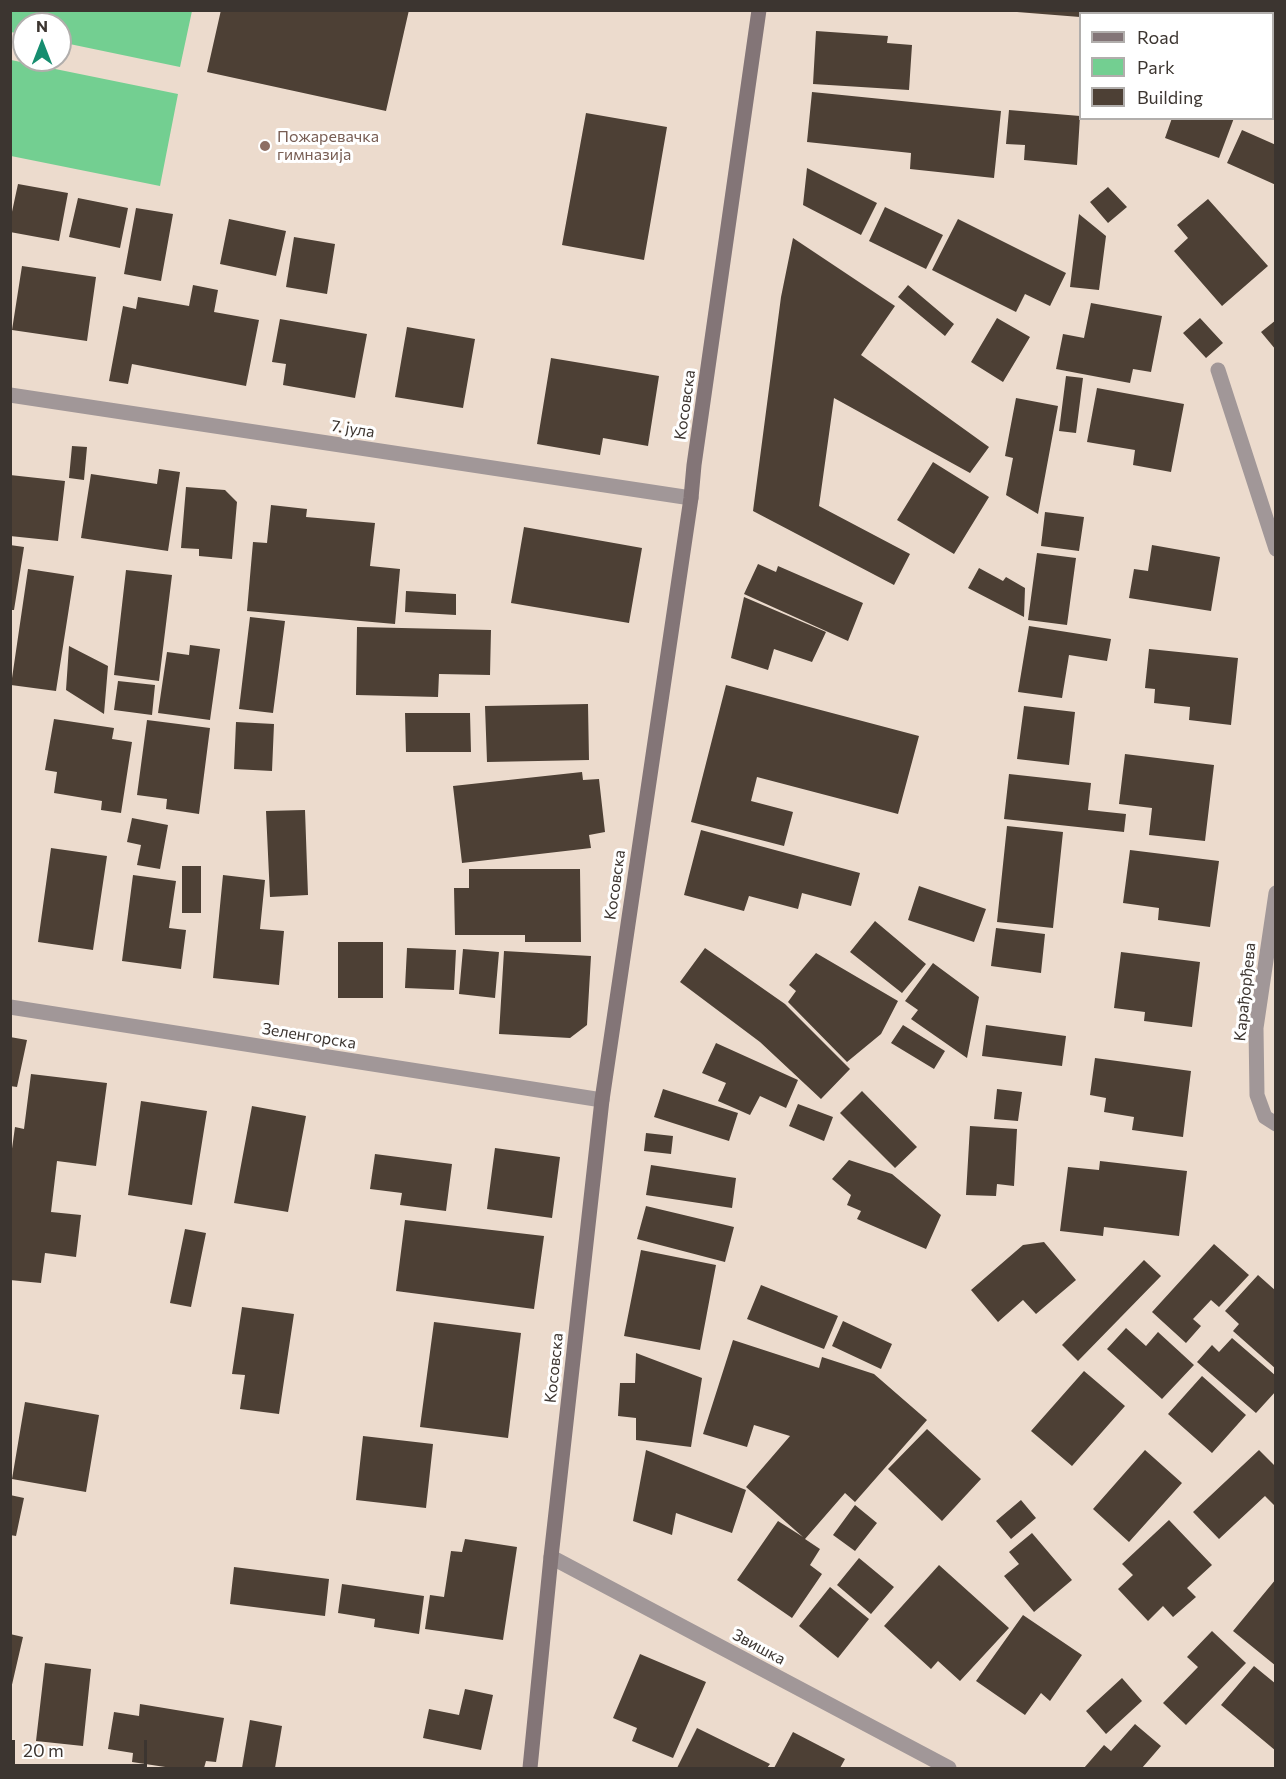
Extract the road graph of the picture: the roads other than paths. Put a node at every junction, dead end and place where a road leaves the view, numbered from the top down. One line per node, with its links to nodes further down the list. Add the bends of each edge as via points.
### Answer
1 (759, 10): 4 (main road, Косовска)
2 (1218, 370): 5 (street)
3 (10, 394): 4 (street, 7. јула)
4 (691, 498): 8 (main road, Косовска)
5 (1275, 549)
6 (1275, 893): 9 (street, Карађорђева, via 1256,1028 1257,1095 1265,1117)
7 (10, 1007): 8 (street, Зеленгорска)
8 (602, 1100): 10 (main road, Косовска)
9 (1275, 1124)
10 (551, 1557): 11 (main road, Косовска); 12 (street, Звишка)
11 (530, 1768)
12 (949, 1768)

